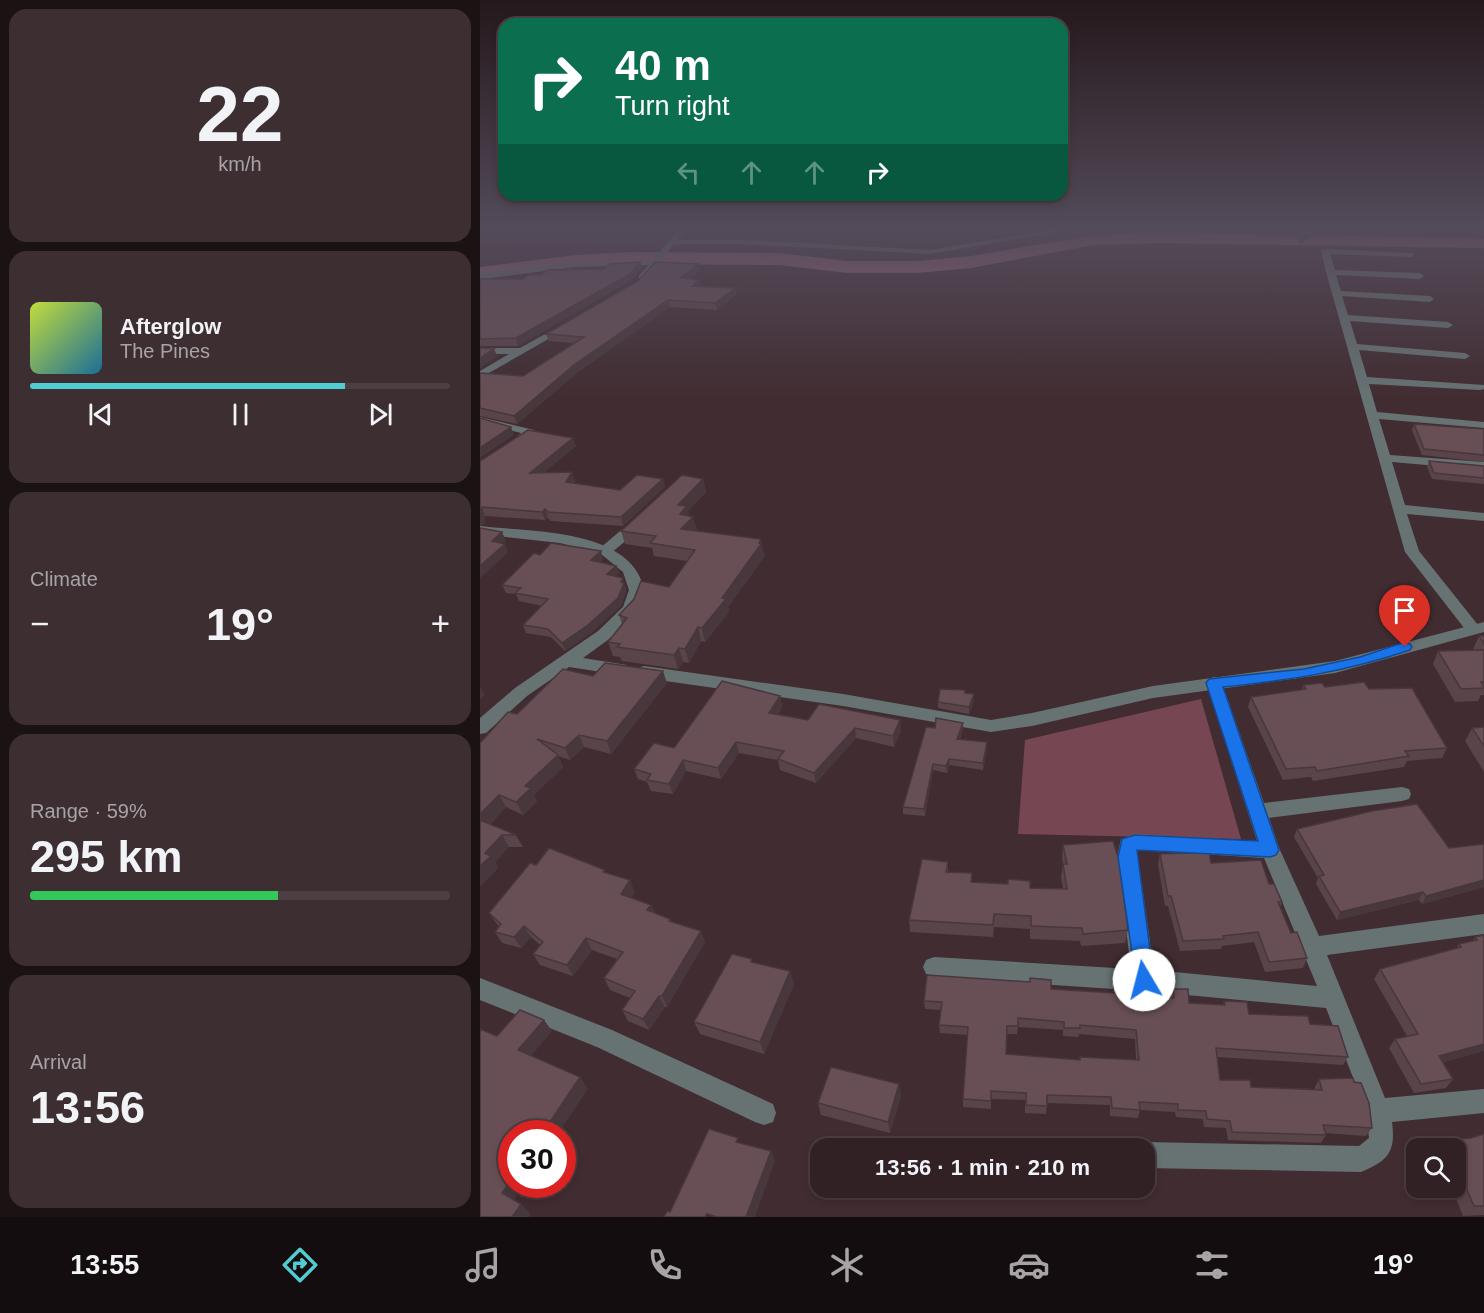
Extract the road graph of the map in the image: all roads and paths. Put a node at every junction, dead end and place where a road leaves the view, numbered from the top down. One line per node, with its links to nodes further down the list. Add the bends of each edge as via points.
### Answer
1 (1335, 286): 2 (street)
2 (1338, 293): 3 (street); 4 (street)
3 (1430, 299)
4 (1345, 318): 6 (street); 7 (street)
5 (573, 322): 9 (street)
6 (1448, 325)
7 (1353, 347): 10 (street); 12 (street)
8 (480, 351): 9 (street)
9 (520, 351): 11 (street)
10 (1465, 356)
11 (480, 375)
12 (1362, 380): 13 (street); 14 (street)
13 (1480, 387)
14 (1373, 415): 16 (street); 18 (street)
15 (480, 420): 17 (street, via 530,432)
16 (1484, 425)
17 (505, 450)
18 (1387, 458): 19 (street); 20 (street)
19 (1484, 466)
20 (1401, 509): 22 (street); 25 (street, via 1412,552)
21 (648, 514): 24 (street)
22 (1484, 517)
23 (480, 530): 24 (street)
24 (605, 550): 26 (street, via 621,559 634,579 636,596 623,618)
25 (1479, 628): 27 (street, via 1304,674)
26 (565, 661): 27 (street, via 843,700 991,726); 28 (street)
27 (1214, 683): 30 (street)
28 (480, 728)
29 (1402, 794): 30 (street)
30 (1257, 812): 31 (street)
31 (1270, 850): 33 (street); 35 (street, via 1135,842 1128,845)
32 (1484, 924): 33 (street)
33 (1313, 947): 37 (street)
34 (934, 967): 35 (street)
35 (1144, 980): 37 (street)
36 (480, 989): 40 (street, via 604,1038)
37 (1332, 998): 39 (street)
38 (1484, 1101): 39 (street)
39 (1378, 1111): 41 (street, via 1382,1141 1375,1151 1361,1159)
40 (764, 1113)
41 (1155, 1155)

